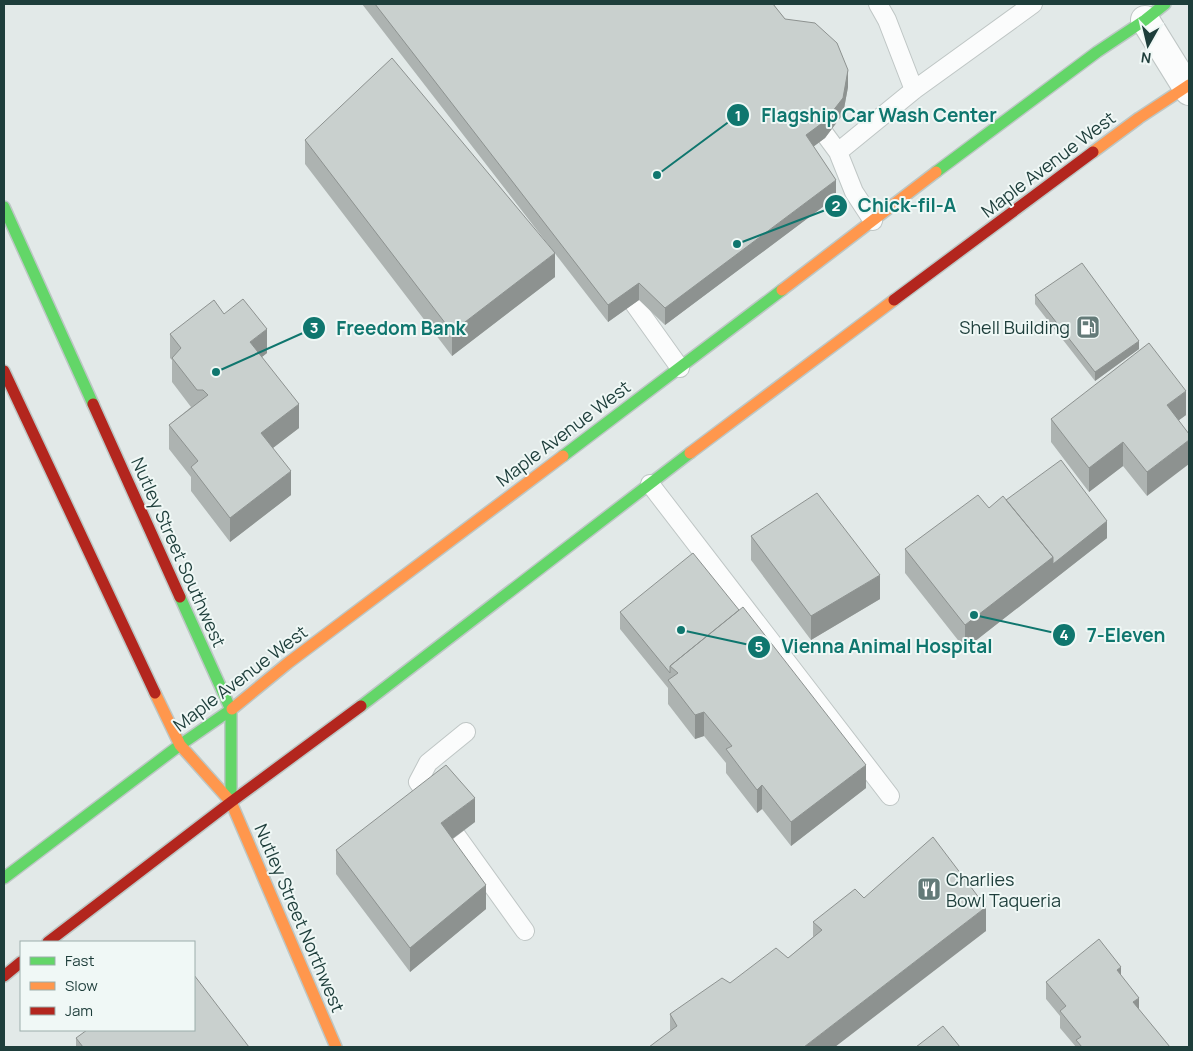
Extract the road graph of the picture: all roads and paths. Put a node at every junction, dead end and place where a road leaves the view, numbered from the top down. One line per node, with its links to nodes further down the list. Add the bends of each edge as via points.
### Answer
1 (878, 4): 5 (lane)
2 (1033, 4): 5 (lane)
3 (1155, 12): 4 (street); 9 (main road, Maple Avenue West)
4 (1188, 88): 13 (main road, Maple Avenue West, via 1139,118)
5 (914, 90): 7 (lane)
6 (803, 105): 7 (lane)
7 (838, 152): 9 (lane, via 854,192)
8 (4, 207): 14 (main road, Nutley Street Southwest)
9 (873, 221): 11 (main road, Maple Avenue West)
10 (612, 273): 11 (lane)
11 (680, 368): 14 (main road, Maple Avenue West, via 491,508)
12 (4, 371): 16 (main road)
13 (650, 484): 17 (lane); 18 (main road, Maple Avenue West)
14 (231, 710): 16 (main road, Maple Avenue West); 18 (main road, Nutley Street Southwest)
15 (466, 732): 20 (lane, via 428,763 418,782)
16 (180, 745): 18 (main road); 19 (main road, Maple Avenue West)
17 (890, 796)
18 (231, 802): 21 (main road, Maple Avenue West); 24 (main road, Nutley Street Northwest)
19 (4, 878)
20 (525, 931)
21 (49, 941)
22 (20, 963): 23 (main road)
23 (4, 976)
24 (336, 1047)

